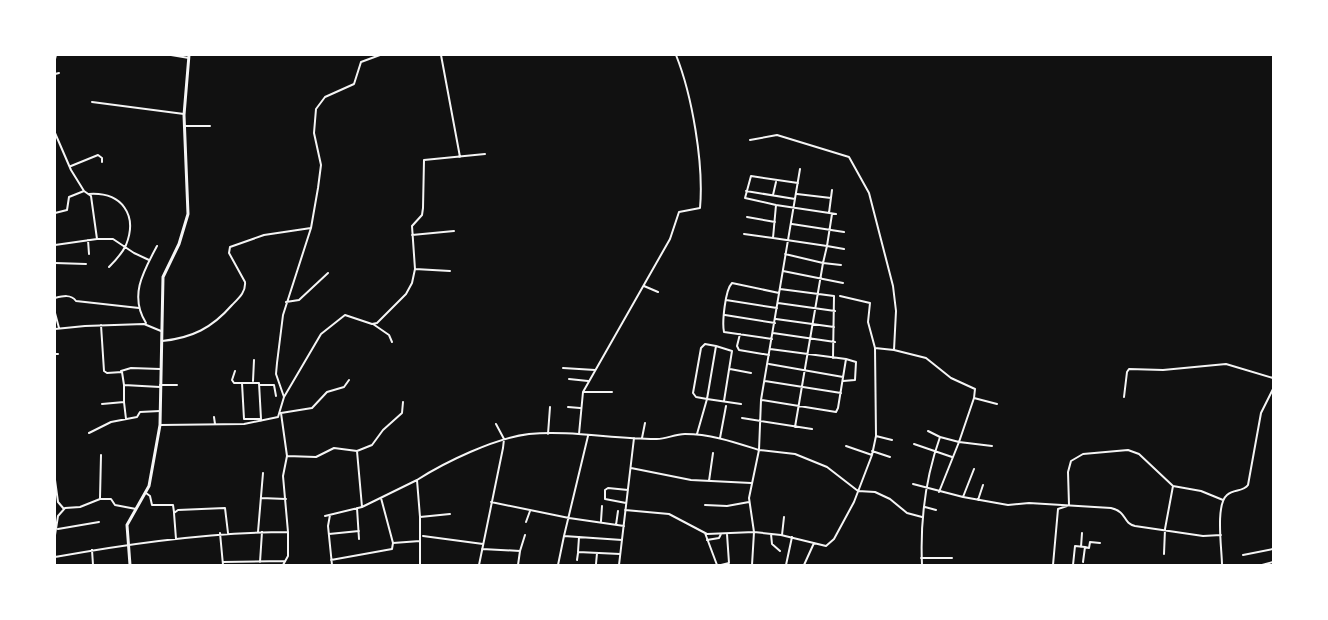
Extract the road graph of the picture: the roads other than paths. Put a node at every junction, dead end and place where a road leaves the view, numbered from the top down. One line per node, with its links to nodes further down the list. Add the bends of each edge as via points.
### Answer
1 (171, 55): 6 (street)
2 (381, 55): 3 (street); 38 (street, via 361,62 354,84 325,97 318,104 314,132 321,165)
3 (389, 55)
4 (440, 55): 16 (street)
5 (676, 55): 67 (street, via 688,93 698,156 700,208 678,213 670,238)
6 (189, 56): 10 (main road)
7 (59, 73): 8 (street)
8 (55, 74)
9 (92, 102): 10 (street)
10 (184, 114): 11 (main road)
11 (185, 126): 12 (street); 92 (main road, via 188,214 179,244 163,277)
12 (210, 126)
13 (55, 134): 18 (street)
14 (750, 140): 103 (street, via 777,135 849,157 869,193 892,279 896,311)
15 (485, 154): 16 (street)
16 (460, 157): 43 (street, via 424,160 423,212 413,224)
17 (102, 162): 18 (street, via 98,155)
18 (70, 166): 22 (street)
19 (800, 169): 21 (street)
20 (776, 182): 27 (street)
21 (798, 183): 24 (street, via 751,176); 26 (street)
22 (84, 190): 25 (street); 32 (street, via 69,197 67,210)
23 (832, 190): 28 (street)
24 (746, 191): 27 (street); 30 (street, via 747,200)
25 (89, 194): 45 (street); 51 (street, via 106,195 124,206 128,212 130,232)
26 (796, 194): 28 (street); 29 (street)
27 (773, 196): 29 (street)
28 (831, 198): 33 (street)
29 (795, 199): 31 (street)
30 (776, 205): 31 (street); 36 (street)
31 (794, 208): 33 (street); 37 (street)
32 (55, 213)
33 (830, 214): 34 (street); 39 (street)
34 (836, 214)
35 (747, 217): 36 (street)
36 (775, 222): 44 (street)
37 (792, 224): 39 (street); 47 (street)
38 (311, 228): 75 (street); 97 (street, via 264,235 230,248 229,254 245,282 242,294 217,322 206,329 181,339)
39 (830, 230): 41 (street); 50 (street)
40 (454, 231): 43 (street)
41 (844, 232)
42 (744, 234): 44 (street)
43 (412, 235): 61 (street)
44 (773, 238): 47 (street)
45 (97, 239): 46 (street); 51 (street, via 113,239)
46 (88, 240): 48 (street); 53 (street)
47 (788, 240): 50 (street); 54 (street)
48 (55, 245)
49 (156, 246): 55 (street)
50 (827, 246): 52 (street); 57 (street)
51 (125, 247): 55 (street); 60 (street)
52 (844, 249)
53 (89, 254)
54 (786, 254): 57 (street); 62 (street)
55 (150, 260): 77 (street, via 138,289)
56 (55, 263): 58 (street)
57 (823, 263): 59 (street); 65 (street)
58 (86, 264)
59 (841, 265)
60 (109, 267)
61 (415, 269): 63 (street); 87 (street, via 406,294 380,322)
62 (783, 271): 65 (street); 68 (street)
63 (450, 272)
64 (328, 273): 75 (street, via 299,300)
65 (820, 277): 66 (street); 71 (street)
66 (843, 283)
67 (644, 286): 69 (street); 114 (street)
68 (780, 288): 70 (street); 71 (street)
69 (658, 292)
70 (779, 293): 74 (street, via 732,283); 76 (street)
71 (818, 294): 79 (street); 80 (street, via 834,296)
72 (840, 296): 101 (street, via 870,303 868,322)
73 (55, 298): 77 (street, via 68,296 76,301)
74 (726, 300): 78 (street); 82 (street)
75 (286, 302): 137 (street, via 276,371)
76 (778, 303): 78 (street); 79 (street)
77 (139, 308): 86 (street)
78 (777, 308): 83 (street)
79 (815, 308): 80 (street); 85 (street)
80 (835, 311): 90 (street)
81 (55, 313): 89 (street)
82 (724, 315): 84 (street); 94 (street, via 724,332)
83 (776, 319): 84 (street); 85 (street)
84 (775, 323): 93 (street)
85 (812, 323): 90 (street); 95 (street)
86 (147, 324): 88 (street); 92 (street)
87 (372, 324): 98 (street, via 389,335); 137 (street, via 350,314 321,334)
88 (101, 325): 89 (street); 115 (street, via 104,371)
89 (59, 328): 91 (street)
90 (834, 328): 99 (street)
91 (55, 329)
92 (161, 331): 97 (main road)
93 (773, 333): 95 (street); 96 (street)
94 (740, 334): 96 (street); 104 (street, via 737,346 740,350)
95 (810, 338): 99 (street); 105 (street)
96 (772, 339): 102 (street)
97 (161, 341): 111 (main road)
98 (392, 342)
99 (835, 342): 106 (street)
100 (716, 346): 112 (street, via 731,350); 139 (street); 139 (street, via 702,344 697,366 693,394)
101 (875, 348): 103 (street); 172 (street)
102 (770, 350): 104 (street); 105 (street)
103 (894, 350): 140 (street, via 930,361 951,378 974,388)
104 (769, 354): 109 (street)
105 (808, 354): 106 (street); 113 (street)
106 (833, 358): 108 (street)
107 (254, 360): 124 (street)
108 (846, 360): 118 (street); 123 (street, via 856,362 855,380)
109 (768, 364): 113 (street); 125 (street)
110 (563, 368): 114 (street)
111 (160, 369): 115 (street); 129 (main road)
112 (730, 369): 117 (street); 142 (street)
113 (804, 369): 118 (street); 131 (street)
114 (595, 370): 122 (street)
115 (120, 371): 127 (street, via 124,374)
116 (235, 371): 126 (street, via 232,382)
117 (751, 373)
118 (843, 377): 123 (street)
119 (1273, 378): 138 (street, via 1226,364 1162,370 1131,368 1127,372)
120 (570, 379): 122 (street)
121 (349, 380): 154 (street, via 344,387 327,392 312,408)
122 (588, 381): 133 (street)
123 (843, 381): 135 (street)
124 (253, 382): 126 (street); 130 (street, via 257,381)
125 (765, 382): 131 (street); 141 (street)
126 (242, 383): 158 (street, via 244,419)
127 (124, 385): 129 (street); 143 (street)
128 (177, 385): 129 (street)
129 (160, 386): 153 (main road)
130 (259, 386): 136 (street, via 274,385); 158 (street)
131 (801, 387): 135 (street); 147 (street)
132 (1273, 389): 214 (street, via 1262,412 1248,485)
133 (583, 392): 134 (street); 152 (street)
134 (612, 392)
135 (841, 393): 147 (street, via 836,412)
136 (276, 396)
137 (284, 397): 154 (street)
138 (1124, 397)
139 (707, 398): 142 (street); 169 (street)
140 (974, 398): 148 (street); 179 (street)
141 (762, 400): 147 (street); 159 (street)
142 (724, 401): 146 (street)
143 (124, 402): 145 (street); 157 (street)
144 (403, 402): 184 (street, via 402,413 372,444)
145 (102, 404)
146 (740, 404)
147 (797, 404): 164 (street)
148 (997, 404)
149 (726, 406): 176 (street)
150 (550, 407): 168 (street)
151 (568, 407): 152 (street)
152 (580, 408): 170 (street)
153 (160, 411): 157 (street, via 140,412 137,417); 162 (main road)
154 (281, 413): 158 (street, via 276,418); 190 (street)
155 (214, 417): 163 (street)
156 (742, 418): 159 (street)
157 (126, 419): 167 (street, via 111,422)
158 (261, 421): 163 (street)
159 (760, 422): 164 (street); 183 (street)
160 (645, 423): 175 (street)
161 (496, 424): 177 (street)
162 (160, 425): 163 (street); 207 (main road)
163 (215, 425)
164 (795, 427): 165 (street)
165 (812, 429)
166 (928, 431): 173 (street)
167 (89, 433)
168 (548, 434): 170 (street); 177 (street)
169 (697, 434): 175 (street); 176 (street)
170 (579, 435): 171 (street)
171 (589, 435): 174 (street); 238 (street)
172 (876, 436): 178 (street); 185 (street)
173 (940, 436): 179 (street); 186 (street)
174 (634, 438): 175 (street); 193 (street)
175 (642, 438)
176 (720, 438): 183 (street)
177 (504, 440): 197 (street); 215 (street)
178 (892, 440)
179 (959, 442): 182 (street); 192 (street)
180 (914, 444): 186 (street)
181 (846, 446): 188 (street)
182 (992, 446)
183 (759, 450): 199 (street); 205 (street, via 800,456 827,467)
184 (357, 451): 190 (street, via 334,448 316,457); 222 (street)
185 (872, 451): 188 (street); 191 (street)
186 (935, 451): 192 (street); 203 (street, via 926,479)
187 (713, 453): 198 (street)
188 (872, 455): 205 (street)
189 (101, 456): 211 (street)
190 (286, 456): 212 (street, via 283,473)
191 (890, 456)
192 (953, 457): 206 (street)
193 (631, 468): 198 (street, via 681,479); 204 (street)
194 (974, 469): 208 (street)
195 (263, 473): 209 (street)
196 (55, 480): 224 (street, via 58,502)
197 (417, 480): 210 (street); 235 (street)
198 (708, 481): 199 (street)
199 (752, 483): 216 (street)
200 (913, 484): 203 (street)
201 (983, 485): 213 (street)
202 (1172, 486): 214 (street, via 1201,491); 219 (street, via 1134,452 1112,450 1082,454 1069,465); 246 (street)
203 (928, 489): 206 (street); 221 (street)
204 (628, 490): 217 (street); 217 (street, via 608,488 604,494 605,499)
205 (858, 491): 237 (street, via 875,492 907,513); 274 (street, via 830,543 826,546)
206 (939, 492): 208 (street)
207 (146, 493): 225 (main road); 230 (street, via 152,506 173,504)
208 (963, 497): 213 (street)
209 (261, 498): 212 (street); 248 (street)
210 (382, 498): 222 (street); 273 (street)
211 (100, 499): 224 (street); 225 (street)
212 (286, 499): 250 (street)
213 (978, 500): 219 (street, via 1008,505)
214 (1223, 500): 263 (street)
215 (491, 502): 228 (street); 277 (street)
216 (749, 502): 218 (street); 251 (street)
217 (626, 503): 226 (street)
218 (705, 505)
219 (1069, 505): 246 (street, via 1116,510 1124,514 1130,525); 316 (street, via 1058,509)
220 (602, 506): 242 (street)
221 (924, 506): 227 (street); 237 (street)
222 (362, 507): 223 (street)
223 (357, 508): 232 (street); 247 (street)
224 (64, 509): 245 (street, via 58,516)
225 (136, 509): 276 (main road, via 127,525)
226 (625, 510): 244 (street); 254 (street, via 669,514)
227 (936, 510)
228 (530, 511): 238 (street); 241 (street)
229 (618, 511): 243 (street)
230 (174, 512): 253 (street, via 225,508); 268 (street)
231 (450, 514): 235 (street)
232 (330, 515): 234 (street); 256 (street)
233 (586, 515): 239 (street)
234 (325, 516)
235 (420, 517): 272 (street)
236 (784, 517): 262 (street)
237 (922, 517): 291 (street)
238 (569, 518): 239 (street); 265 (street)
239 (586, 521): 242 (street)
240 (100, 522): 245 (street)
241 (526, 522)
242 (600, 522): 243 (street)
243 (616, 525): 244 (street)
244 (624, 526): 270 (street)
245 (58, 528): 260 (street)
246 (1165, 529): 263 (street, via 1203,536); 288 (street)
247 (358, 531): 256 (street); 269 (street)
248 (258, 532): 249 (street); 253 (street)
249 (262, 532): 250 (street); 296 (street)
250 (288, 532): 295 (street)
251 (754, 532): 258 (street); 259 (street); 312 (street)
252 (220, 533): 253 (street); 268 (street); 299 (street)
253 (228, 533)
254 (704, 533): 257 (street); 271 (street)
255 (1082, 533): 278 (street)
256 (328, 534): 293 (street)
257 (721, 534): 258 (street); 271 (street, via 719,538)
258 (727, 534): 311 (street, via 729,562)
259 (771, 534): 262 (street); 284 (street, via 772,544)
260 (55, 535)
261 (525, 535): 283 (street)
262 (782, 535): 267 (street)
263 (1221, 535): 318 (street)
264 (423, 536): 277 (street)
265 (564, 536): 266 (street); 308 (street)
266 (579, 537): 270 (street); 285 (street)
267 (792, 537): 274 (street); 313 (street)
268 (176, 539): 276 (street)
269 (359, 539)
270 (622, 540): 287 (street)
271 (707, 540): 310 (street)
272 (420, 541): 273 (street); 305 (street)
273 (393, 543): 293 (street, via 392,549 386,552)
274 (814, 543): 314 (street)
275 (1100, 543): 279 (street, via 1090,542 1089,548)
276 (127, 544): 282 (street); 302 (main road)
277 (483, 544): 280 (street)
278 (1081, 547): 279 (street); 317 (street, via 1075,546)
279 (1085, 547): 297 (street)
280 (482, 548): 283 (street); 306 (street)
281 (1273, 549): 289 (street)
282 (92, 550): 290 (street); 301 (street)
283 (520, 551): 307 (street)
284 (780, 551)
285 (578, 552): 286 (street); 294 (street)
286 (597, 553): 287 (street); 300 (street)
287 (620, 554): 309 (street)
288 (1164, 554)
289 (1243, 555)
290 (55, 557)
291 (921, 558): 292 (street); 315 (street)
292 (952, 558)
293 (332, 560): 304 (street)
294 (577, 560)
295 (285, 561): 296 (street); 303 (street)
296 (260, 562): 299 (street)
297 (1083, 562)
298 (1273, 562): 319 (street)
299 (223, 564)
300 (596, 564)
301 (93, 565)
302 (130, 565)
303 (282, 565)
304 (332, 565)
305 (420, 565)
306 (479, 565)
307 (518, 565)
308 (558, 565)
309 (619, 565)
310 (717, 565)
311 (721, 565)
312 (752, 565)
313 (786, 565)
314 (804, 565)
315 (922, 565)
316 (1053, 565)
317 (1073, 565)
318 (1222, 565)
319 (1262, 565)

